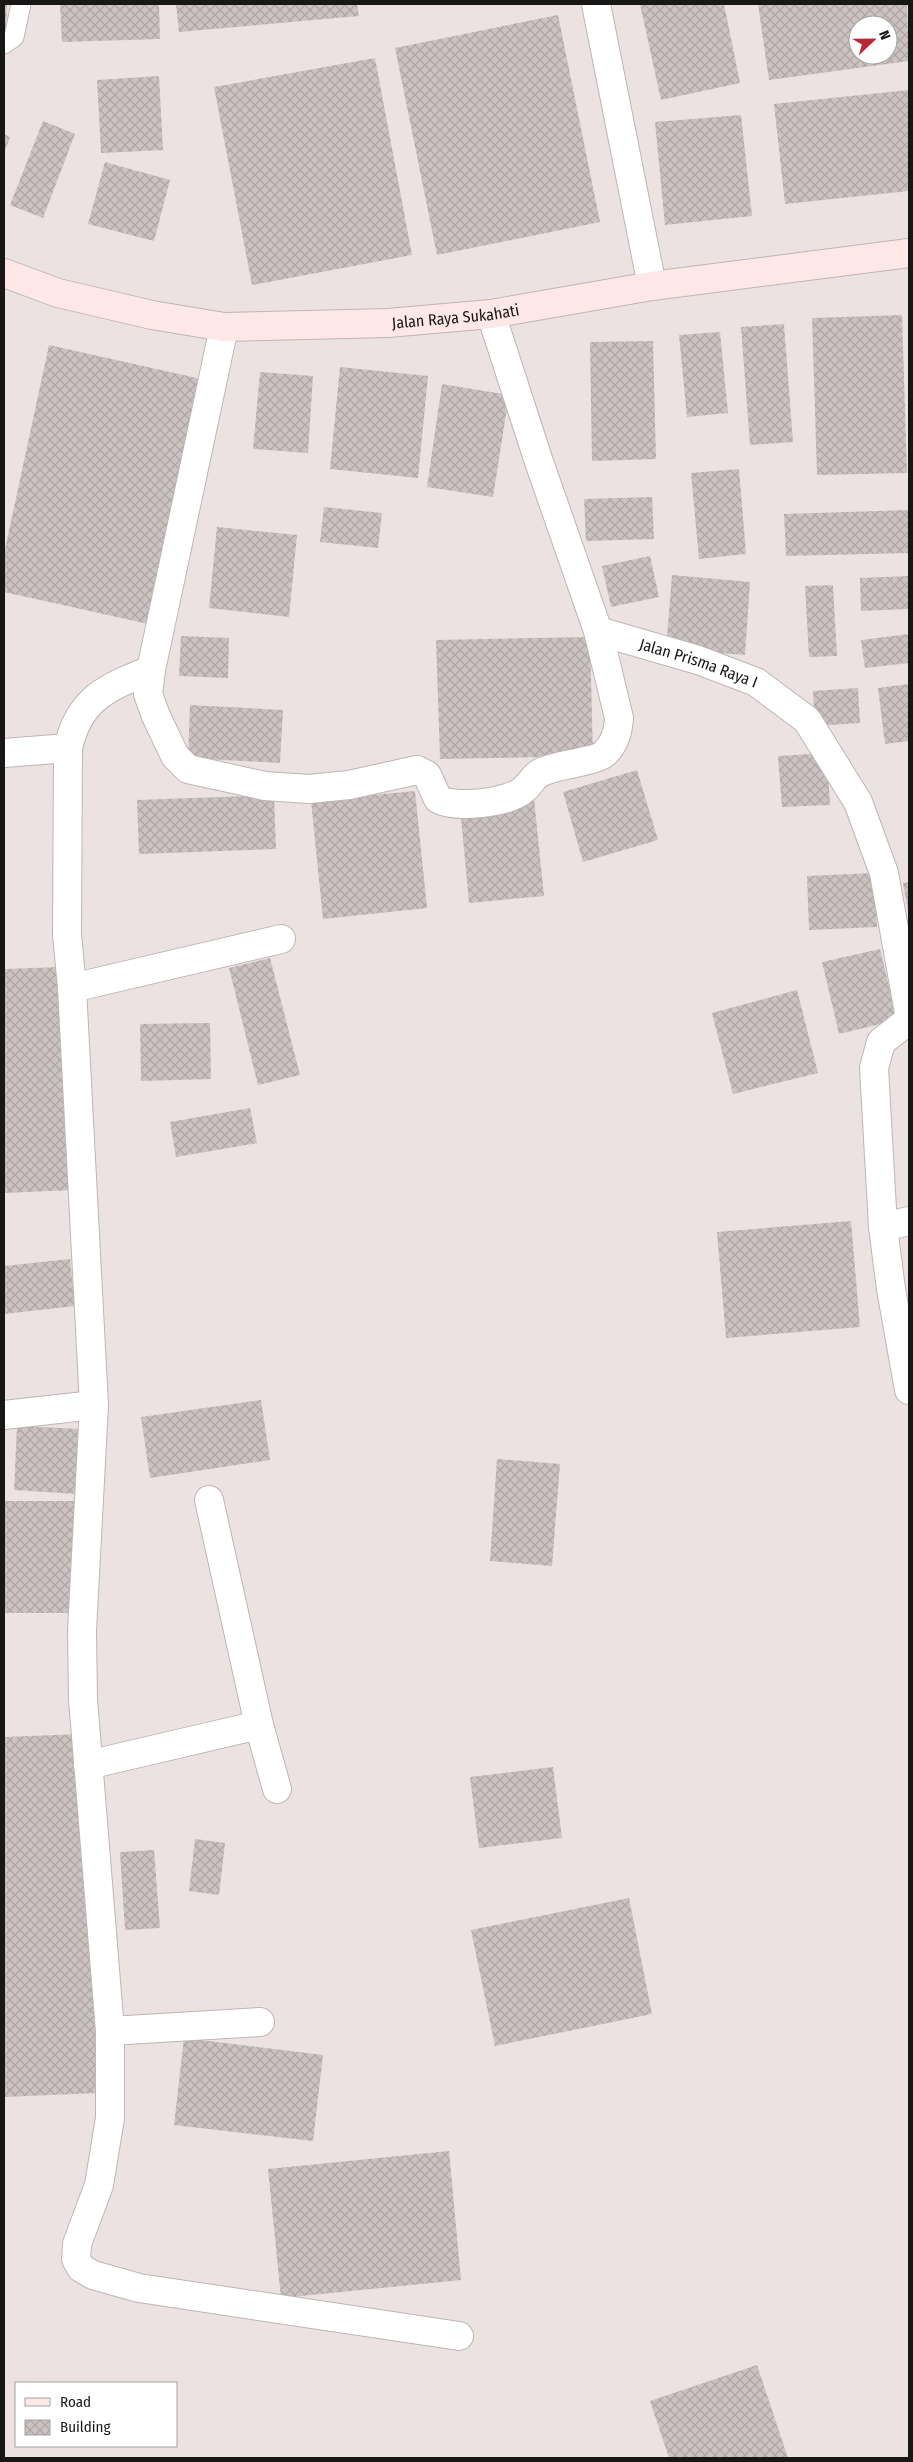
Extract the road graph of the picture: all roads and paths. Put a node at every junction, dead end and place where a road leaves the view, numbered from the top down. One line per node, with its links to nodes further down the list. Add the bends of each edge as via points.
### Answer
1 (21, 4): 3 (lane, via 14,37)
2 (596, 4): 6 (street)
3 (4, 44)
4 (909, 253): 6 (main road, Jalan Raya Sukahati)
5 (4, 272): 8 (main road, Jalan Raya Sukahati, via 58,293 152,316)
6 (652, 286): 7 (main road, Jalan Raya Sukahati)
7 (491, 314): 8 (main road, Jalan Raya Sukahati, via 388,323); 9 (street)
8 (224, 327): 10 (street)
9 (598, 631): 10 (street, via 619,718 615,741 604,755 547,769 533,776 524,790 512,797 464,804 450,804 438,799 427,775 417,770 349,785 309,789 265,786 188,769 175,756 156,716 148,694); 15 (street, Jalan Prisma Raya I, via 698,660 756,682 807,720 858,802 884,873)
10 (151, 670): 11 (street, via 115,684 89,703 71,731)
11 (68, 748): 12 (street); 14 (street, via 67,934)
12 (4, 753)
13 (281, 939): 14 (street)
14 (72, 988): 19 (street)
15 (909, 1013)
16 (909, 1020): 17 (street, via 881,1042 874,1068)
17 (896, 1224): 18 (street, via 891,1289)
18 (909, 1390)
19 (94, 1405): 20 (street); 23 (street, via 82,1631)
20 (4, 1415)
21 (209, 1500): 22 (street)
22 (259, 1724): 23 (street); 24 (street)
23 (88, 1765): 26 (street)
24 (277, 1789)
25 (260, 2022): 26 (street)
26 (110, 2031): 27 (street, via 110,2118 99,2185 77,2244 76,2259 82,2268 107,2280 139,2288)
27 (459, 2336)

